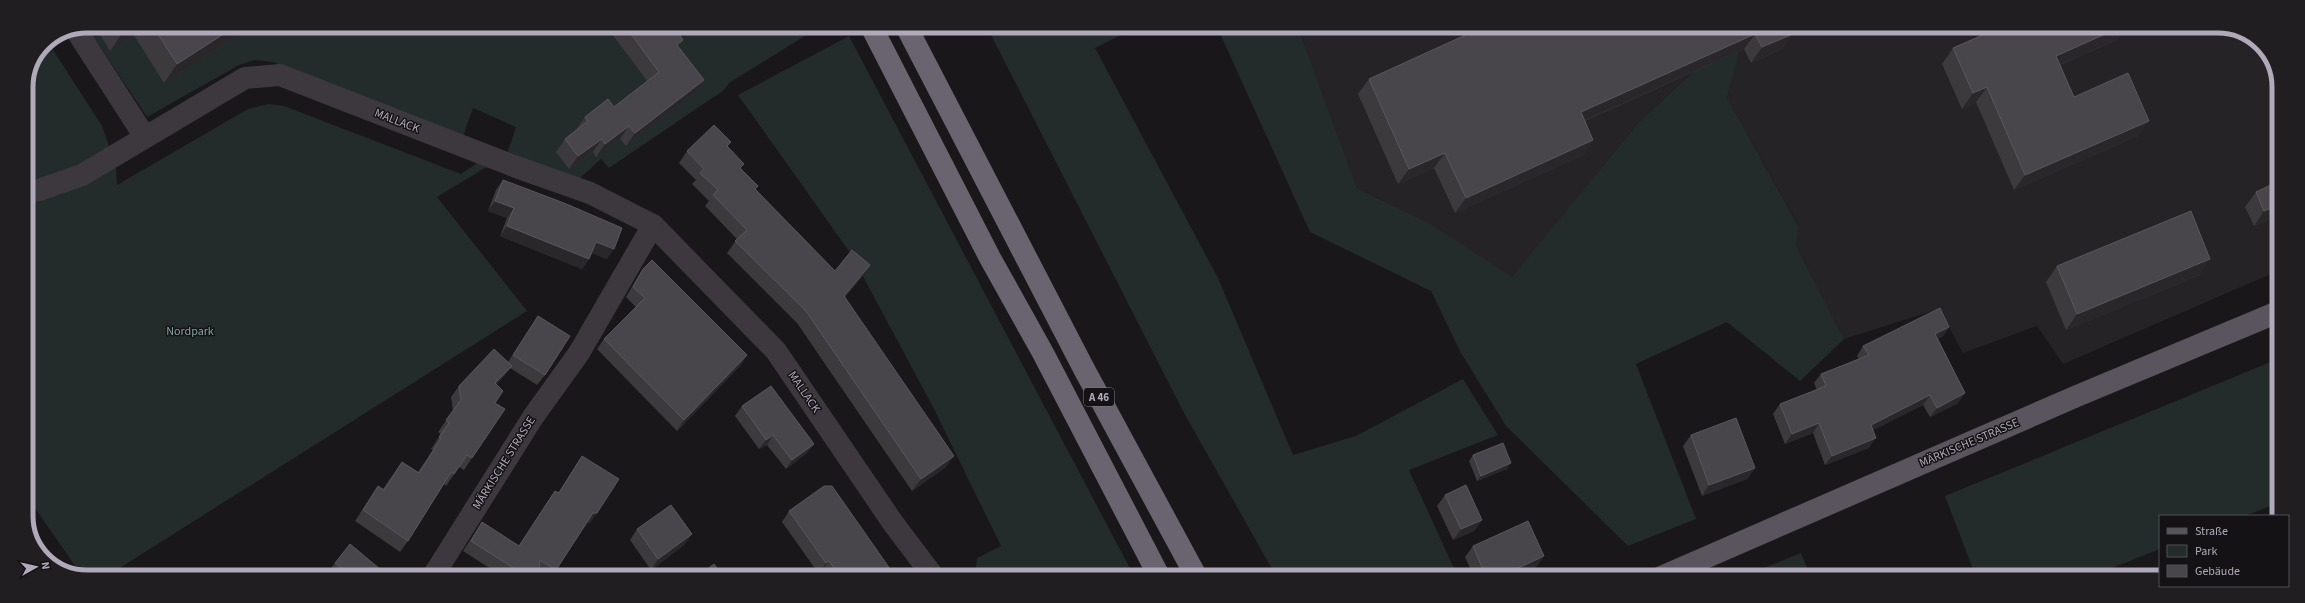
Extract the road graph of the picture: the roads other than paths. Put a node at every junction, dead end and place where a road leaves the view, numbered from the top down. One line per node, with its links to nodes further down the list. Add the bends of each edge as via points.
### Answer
1 (875, 33): 10 (highway, A 46, via 990,258)
2 (910, 33): 11 (highway, A 46, via 1084,369)
3 (78, 34): 4 (street)
4 (145, 137): 5 (street, MALLACK, via 82,175); 6 (street, MALLACK, via 245,78 280,75 590,193)
5 (33, 191)
6 (653, 225): 8 (street, MÄRKISCHE STRASSE, via 580,352 533,417); 9 (street, MALLACK, via 776,351 893,523)
7 (2272, 315): 12 (main road, MÄRKISCHE STRASSE)
8 (437, 570)
9 (928, 570)
10 (1156, 570)
11 (1193, 570)
12 (1677, 570)

